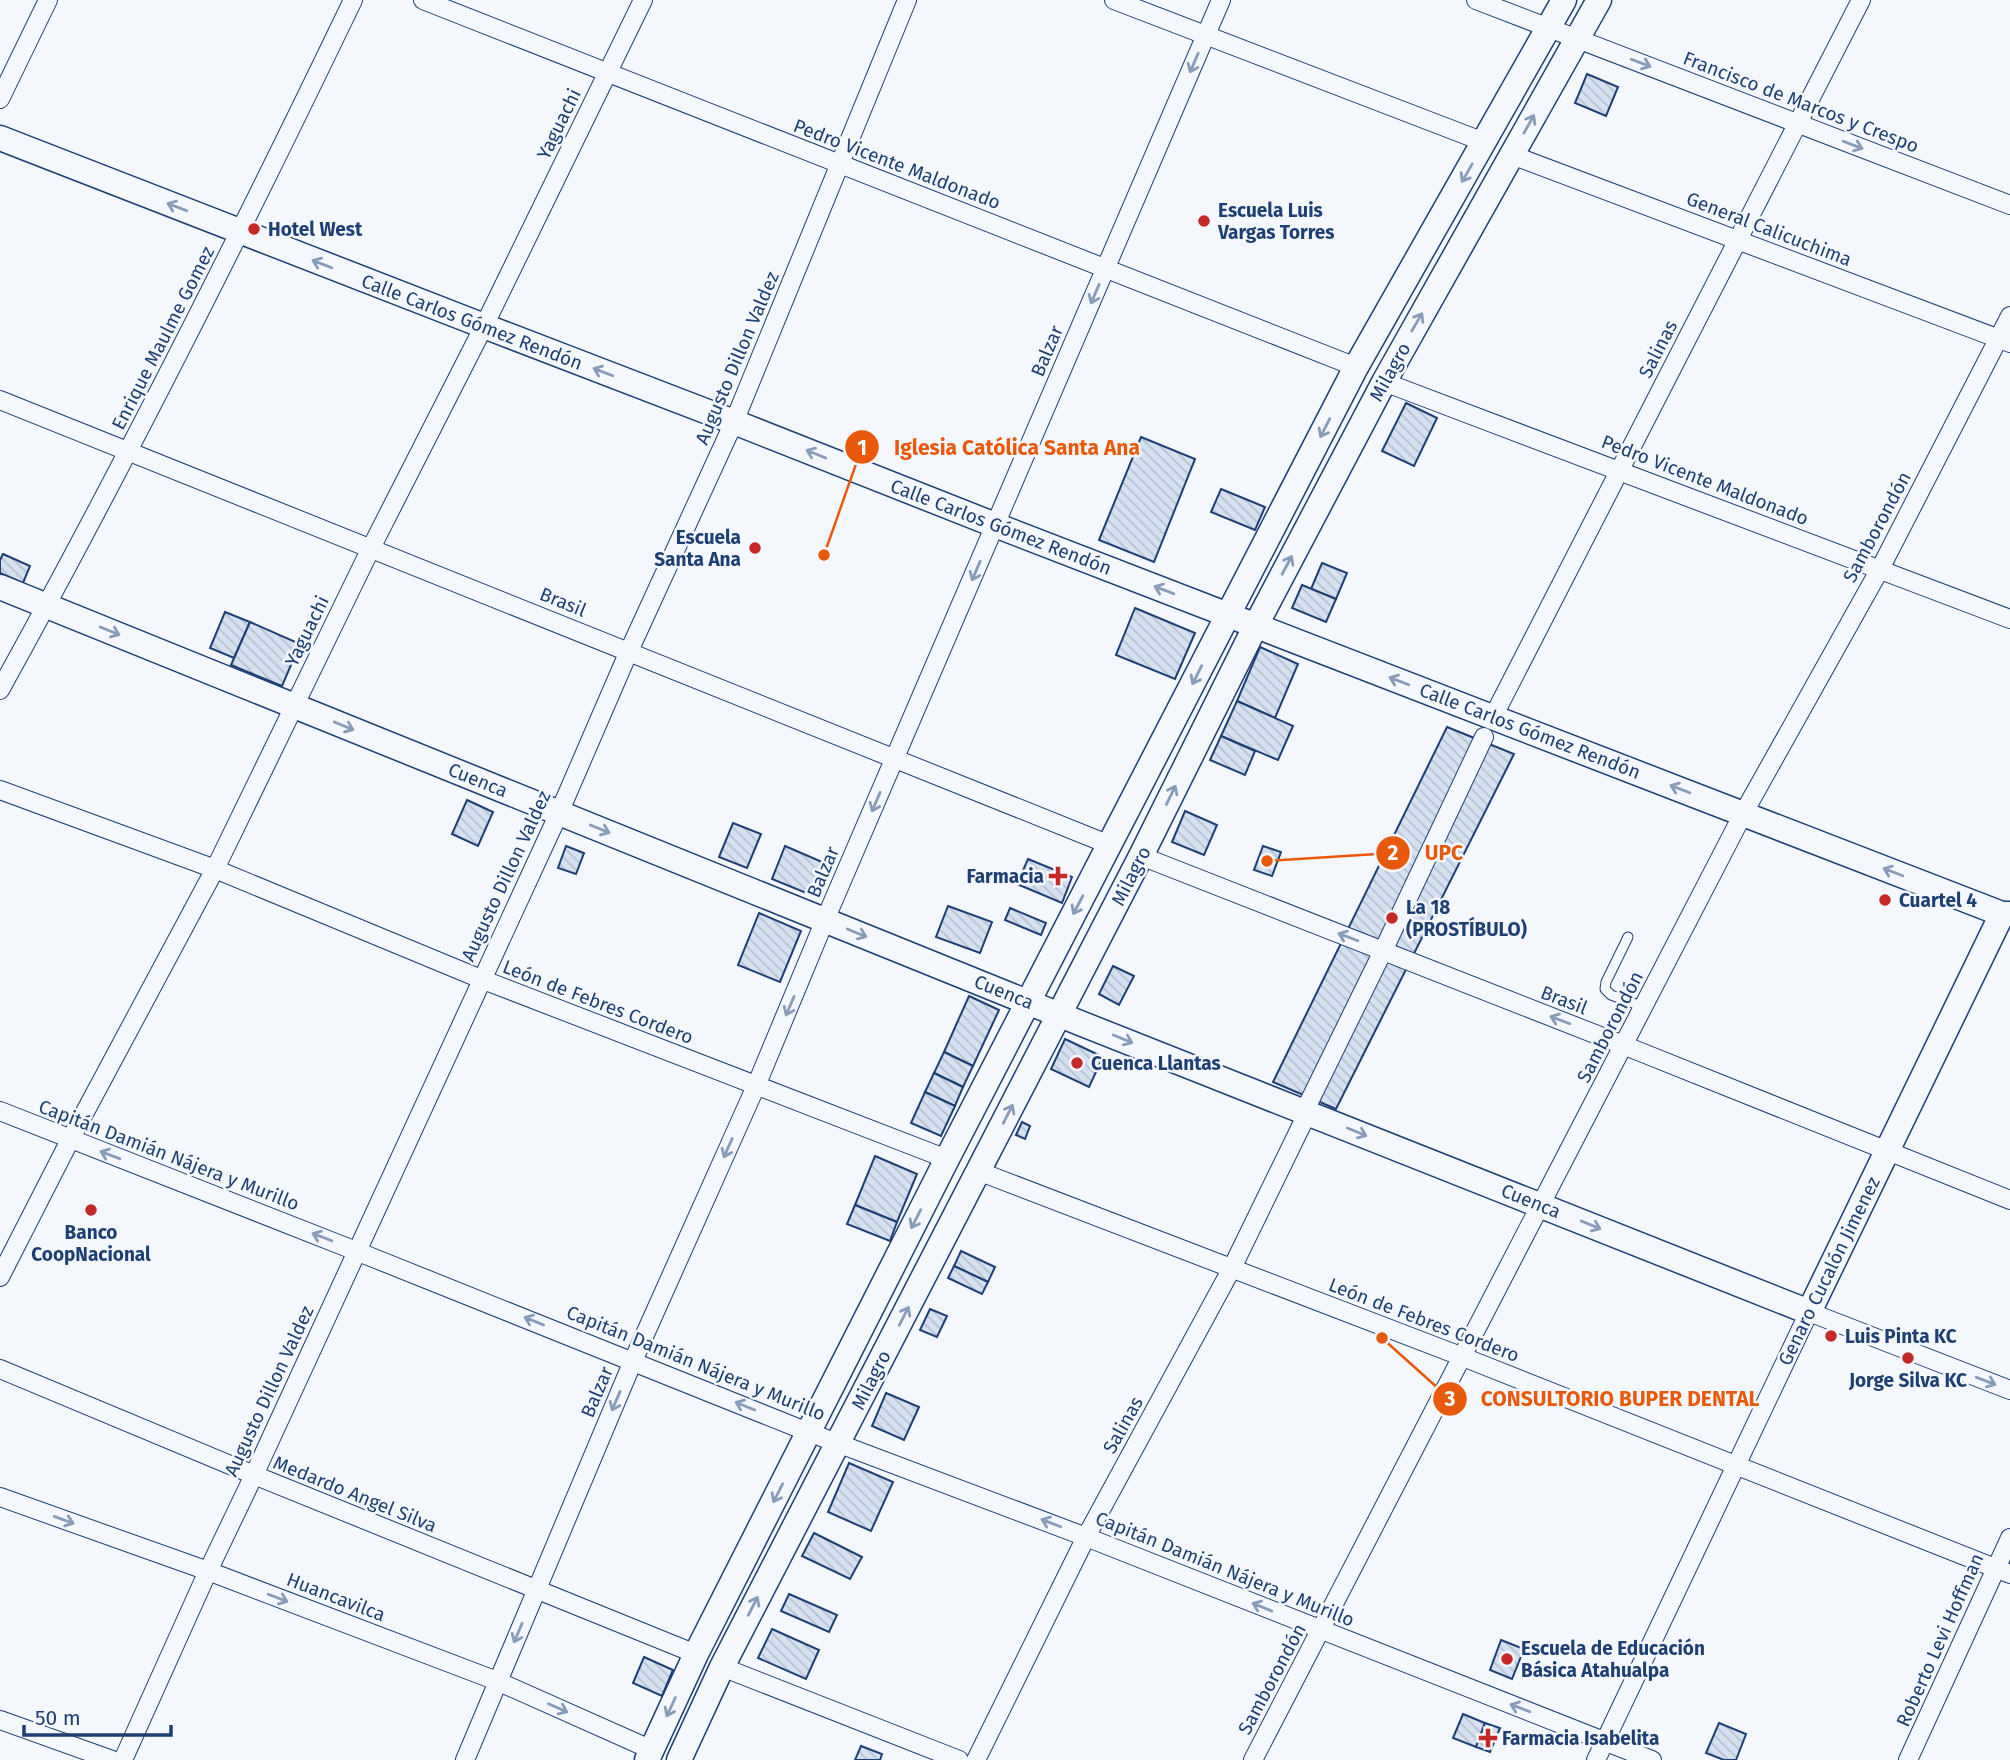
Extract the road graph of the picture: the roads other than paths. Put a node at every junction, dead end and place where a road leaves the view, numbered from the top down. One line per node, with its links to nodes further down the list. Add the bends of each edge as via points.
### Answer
1 (48, 0): 16 (street)
2 (353, 0): 23 (street, Enrique Maulme Gomez)
3 (423, 0): 15 (street, Pedro Vicente Maldonado)
4 (643, 0): 15 (street, Yaguachi)
5 (907, 0): 21 (street, Augusto Dillon Valdez)
6 (1114, 0): 13 (street)
7 (1221, 0): 13 (street, Balzar)
8 (1476, 0): 12 (street)
9 (1564, 0): 12 (main road, Milagro)
10 (1599, 0): 14 (main road, Milagro)
11 (1861, 0): 17 (street, Salinas)
12 (1549, 28): 14 (street, Francisco de Marcos y Crespo); 19 (main road, Milagro)
13 (1206, 35): 19 (street); 25 (street, Balzar, one-way to 25)
14 (1577, 39): 17 (street, Francisco de Marcos y Crespo, one-way to 17); 20 (main road, Milagro, one-way to 14)
15 (608, 73): 21 (street, Pedro Vicente Maldonado); 27 (street, Yaguachi)
16 (0, 99)
17 (1798, 123): 22 (street, Francisco de Marcos y Crespo, one-way to 22); 24 (street, Salinas)
18 (0, 138): 23 (main road, Calle Carlos Gómez Rendón, one-way to 18)
19 (1484, 142): 29 (main road, Milagro, one-way to 29)
20 (1512, 155): 24 (street, General Calicuchima); 30 (main road, Milagro, one-way to 20)
21 (841, 164): 25 (street, Pedro Vicente Maldonado); 32 (street, Augusto Dillon Valdez)
22 (2010, 205)
23 (241, 232): 27 (main road, Calle Carlos Gómez Rendón, one-way to 23); 33 (street, Enrique Maulme Gomez)
24 (1738, 240): 28 (street, General Calicuchima); 34 (street, Salinas)
25 (1106, 268): 29 (street, Pedro Vicente Maldonado); 35 (street, Balzar, one-way to 35)
26 (2010, 316): 28 (street, Samborondón)
27 (484, 327): 32 (main road, Calle Carlos Gómez Rendón, one-way to 27); 36 (street, Yaguachi)
28 (2004, 341): 37 (street, Samborondón)
29 (1356, 367): 40 (main road, Milagro, one-way to 40)
30 (1384, 382): 34 (street, Pedro Vicente Maldonado); 42 (main road, Milagro, one-way to 30)
31 (0, 400): 33 (street, Brasil)
32 (734, 422): 35 (main road, Calle Carlos Gómez Rendón, one-way to 32); 43 (street, Augusto Dillon Valdez)
33 (128, 453): 36 (street, Brasil); 39 (street, Enrique Maulme Gomez)
34 (1620, 470): 37 (street, Pedro Vicente Maldonado); 46 (street, Salinas)
35 (995, 525): 40 (main road, Calle Carlos Gómez Rendón, one-way to 35); 47 (street, Balzar, one-way to 47)
36 (371, 548): 43 (street, Brasil); 45 (street, Yaguachi)
37 (1880, 569): 41 (street, Pedro Vicente Maldonado); 50 (street, Samborondón)
38 (0, 587): 39 (main road, Cuenca)
39 (47, 606): 44 (street, Enrique Maulme Gomez); 45 (main road, Cuenca, one-way to 45)
40 (1228, 615): 42 (main road, Calle Carlos Gómez Rendón); 51 (main road, Milagro, one-way to 51)
41 (2010, 619)
42 (1256, 625): 46 (main road, Calle Carlos Gómez Rendón, one-way to 42); 52 (main road, Milagro, one-way to 42)
43 (629, 651): 47 (street, Brasil); 49 (street, Augusto Dillon Valdez)
44 (3, 679)
45 (294, 705): 49 (main road, Cuenca, one-way to 49); 53 (street, Yaguachi)
46 (1489, 727): 50 (main road, Calle Carlos Gómez Rendón, one-way to 46); 57 (street, Salinas)
47 (895, 758): 51 (street, Brasil); 55 (street, Balzar, one-way to 55)
48 (0, 790): 53 (street, León de Febres Cordero)
49 (559, 813): 55 (main road, Cuenca, one-way to 55); 58 (street, Augusto Dillon Valdez)
50 (1743, 814): 54 (main road, Calle Carlos Gómez Rendón, one-way to 50); 60 (street, Samborondón)
51 (1110, 845): 59 (main road, Milagro, one-way to 59)
52 (1141, 856): 57 (street, Brasil, one-way to 52); 61 (main road, Milagro)
53 (215, 869): 58 (street, León de Febres Cordero); 66 (street, Yaguachi)
54 (2008, 912): 67 (main road, Genaro Cucalón Jimenez)
55 (825, 920): 59 (main road, Cuenca, one-way to 59); 63 (street, Balzar, one-way to 63)
56 (1628, 937): 60 (lane, via 1605,989)
57 (1383, 951): 62 (street, Brasil, one-way to 57); 64 (street, Salinas)
58 (481, 979): 63 (street, León de Febres Cordero); 72 (street, Augusto Dillon Valdez)
59 (1027, 1002): 61 (main road, Cuenca); 68 (main road, Milagro)
60 (1644, 1007): 62 (street, Samborondón)
61 (1060, 1014): 64 (main road, Cuenca, one-way to 64); 69 (main road, Milagro, one-way to 61)
62 (1623, 1045): 67 (street, Brasil); 71 (street, Samborondón)
63 (756, 1086): 68 (street, León de Febres Cordero); 77 (street, Balzar, one-way to 77)
64 (1308, 1107): 71 (main road, Cuenca, one-way to 71); 73 (street, Salinas)
65 (0, 1111): 66 (street, Capitán Damián Nájera y Murillo)
66 (70, 1140): 72 (street, Capitán Damián Nájera y Murillo, one-way to 66); 74 (street, Yaguachi)
67 (1887, 1150): 70 (street, Brasil); 75 (main road, Genaro Cucalón Jimenez)
68 (947, 1159): 80 (main road, Milagro, one-way to 80)
69 (978, 1171): 73 (street, León de Febres Cordero); 81 (main road, Milagro, one-way to 69)
70 (2010, 1200)
71 (1541, 1205): 75 (main road, Cuenca, one-way to 75); 76 (street, Samborondón)
72 (356, 1251): 77 (street, Capitán Damián Nájera y Murillo, one-way to 72); 83 (street, Augusto Dillon Valdez)
73 (1232, 1268): 76 (street, León de Febres Cordero); 85 (street, Salinas)
74 (0, 1277)
75 (1809, 1311): 79 (street, Cuenca, one-way to 79); 82 (street, Genaro Cucalón Jimenez)
76 (1463, 1357): 82 (street, León de Febres Cordero); 90 (street, Samborondón)
77 (632, 1361): 80 (street, Capitán Damián Nájera y Murillo, one-way to 77); 89 (street, Balzar, one-way to 89)
78 (0, 1369): 83 (street, Medardo Angel Silva)
79 (2010, 1390)
80 (808, 1432): 81 (street, Capitán Damián Nájera y Murillo); 91 (main road, Milagro, one-way to 91)
81 (839, 1442): 85 (street, Capitán Damián Nájera y Murillo, one-way to 81); 92 (main road, Milagro, one-way to 81)
82 (1738, 1464): 88 (street, León de Febres Cordero); 95 (street, Genaro Cucalón Jimenez)
83 (254, 1475): 87 (street, Augusto Dillon Valdez); 89 (street, Medardo Angel Silva)
84 (0, 1497): 87 (street, Huancavilca, one-way to 87)
85 (1086, 1537): 90 (street, Capitán Damián Nájera y Murillo, one-way to 85); 102 (street, Salinas)
86 (2010, 1538): 88 (street, Roberto Levi Hoffman)
87 (208, 1571): 93 (street, Huancavilca, one-way to 93); 98 (street, Augusto Dillon Valdez)
88 (2002, 1571): 106 (street, Roberto Levi Hoffman)
89 (537, 1590): 91 (street, Medardo Angel Silva); 93 (street, Balzar, one-way to 93)
90 (1321, 1631): 95 (street, Capitán Damián Nájera y Murillo, one-way to 90); 103 (street, Samborondón)
91 (696, 1654): 96 (main road, Milagro, one-way to 96)
92 (722, 1667): 100 (main road, Milagro); 101 (street)
93 (498, 1681): 96 (street, Huancavilca, one-way to 96); 99 (street, Balzar)
94 (0, 1720): 97 (street)
95 (1606, 1741): 104 (street, Genaro Cucalón Jimenez); 105 (street, Capitán Damián Nájera y Murillo)
96 (649, 1755)
97 (112, 1760)
98 (124, 1760)
99 (465, 1760)
100 (679, 1760)
101 (959, 1760)
102 (976, 1760)
103 (1253, 1760)
104 (1596, 1760)
105 (1652, 1760)
106 (1908, 1760)

